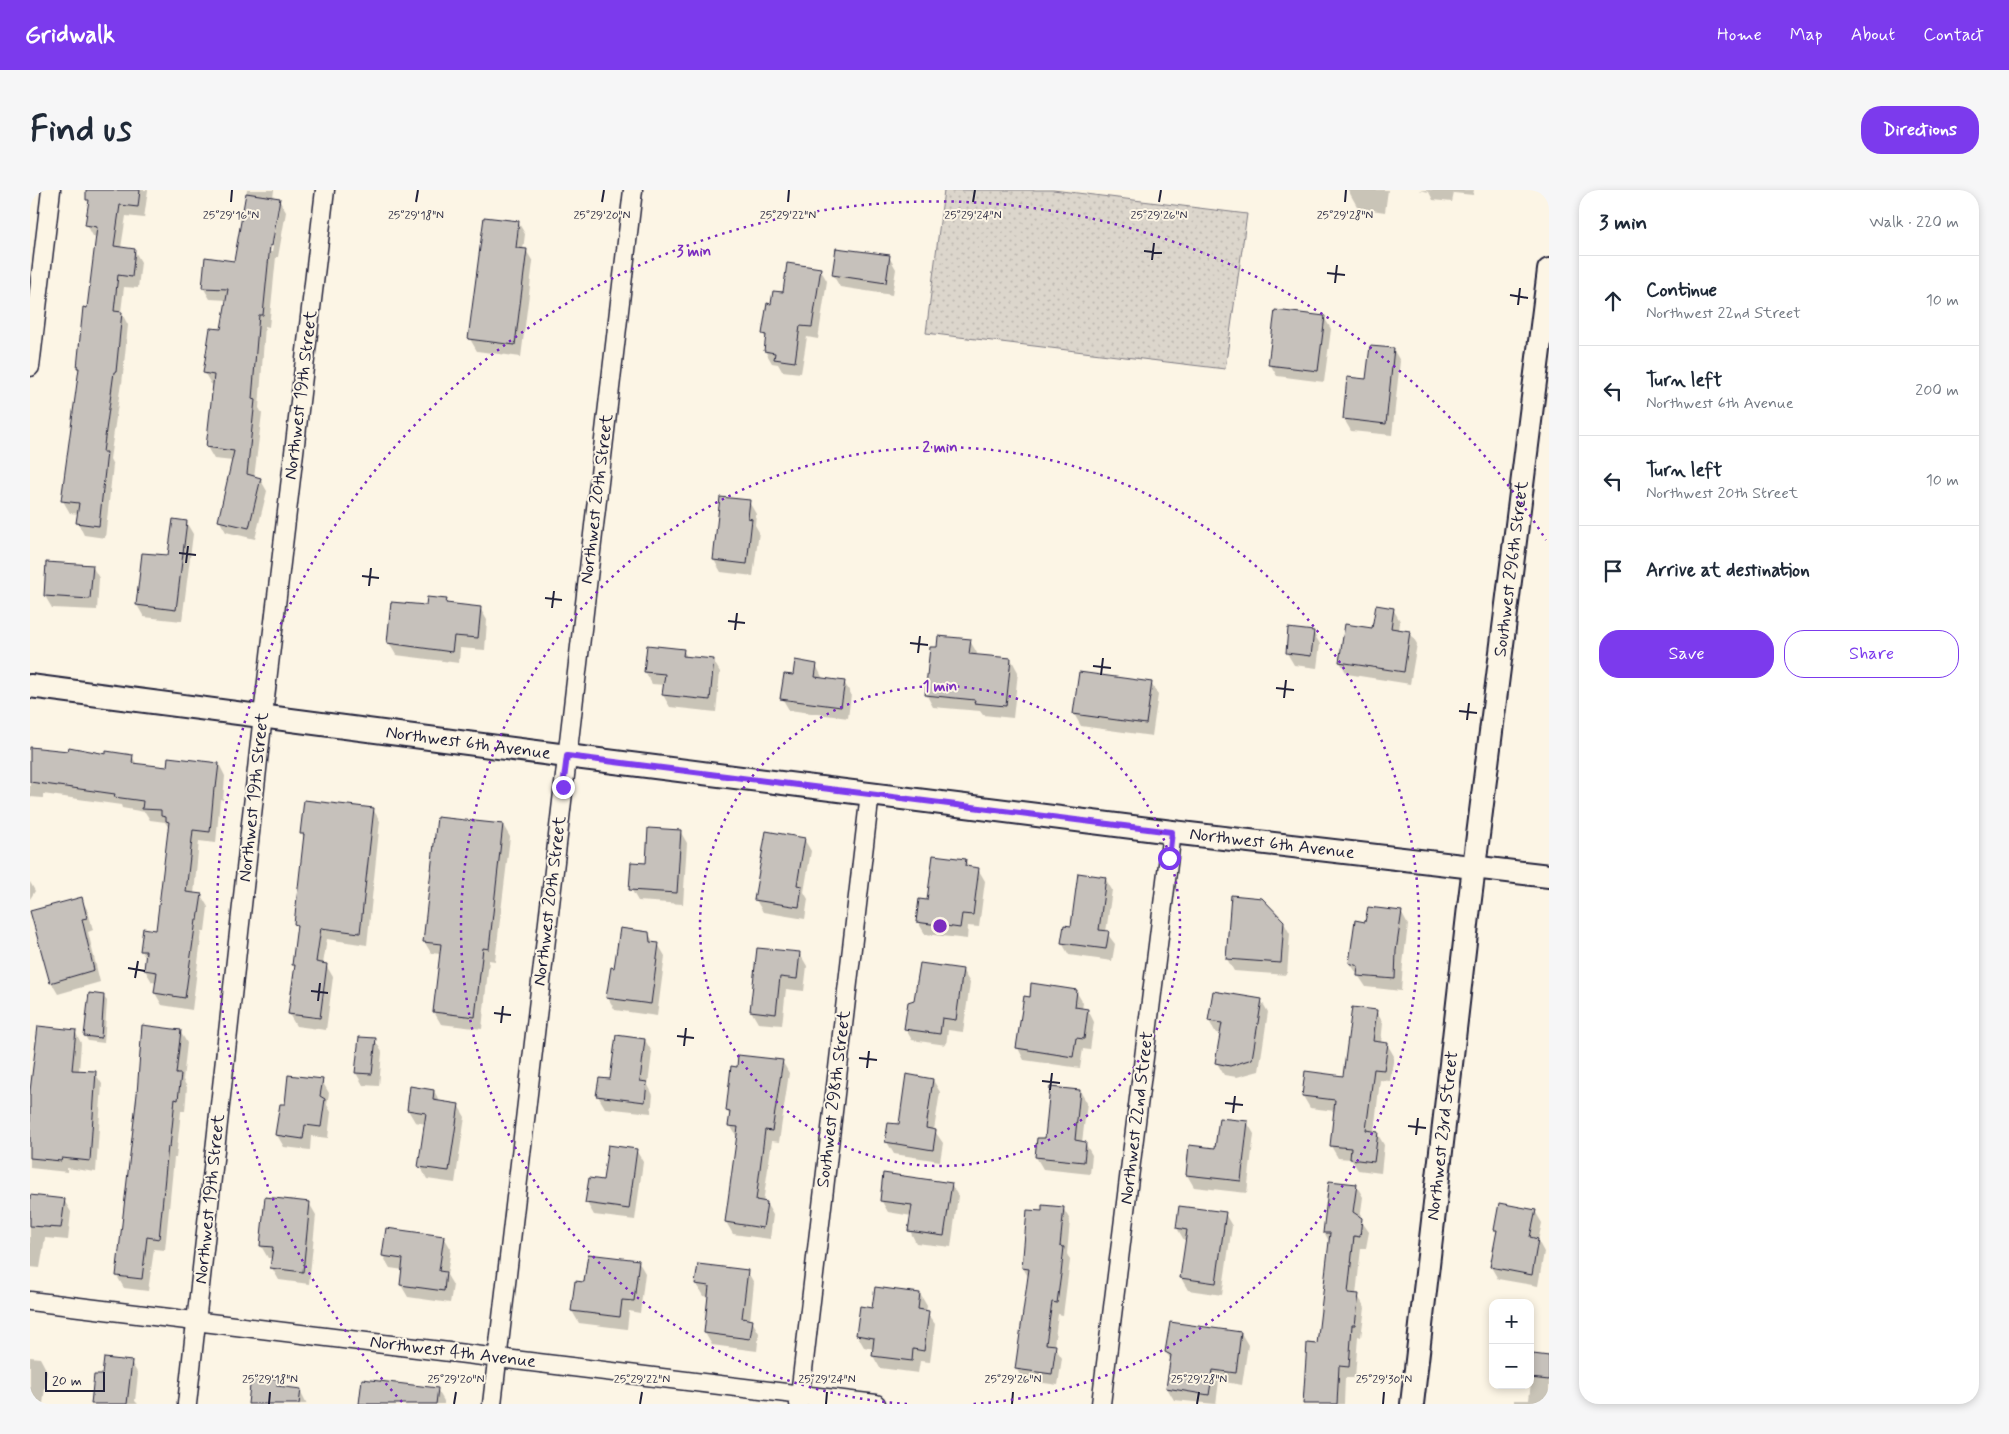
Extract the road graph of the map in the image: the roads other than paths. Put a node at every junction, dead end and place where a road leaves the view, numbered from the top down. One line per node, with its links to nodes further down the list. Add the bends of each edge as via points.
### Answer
1 (50, 190): 5 (street)
2 (325, 190): 7 (street, Northwest 19th Street)
3 (632, 190): 8 (street, Northwest 20th Street)
4 (1549, 270): 11 (street, Southwest 296th Street)
5 (30, 367)
6 (30, 686): 7 (street, Northwest 6th Avenue)
7 (263, 715): 8 (street, Northwest 6th Avenue); 14 (street, Northwest 19th Street)
8 (567, 756): 9 (street, Northwest 6th Avenue); 15 (street, Northwest 20th Street)
9 (870, 793): 10 (street, Northwest 6th Avenue); 16 (street, Southwest 298th Street)
10 (1172, 832): 11 (street, Northwest 6th Avenue); 20 (street, Northwest 22nd Street)
11 (1474, 868): 12 (street, Northwest 6th Avenue); 21 (street, Northwest 23rd Street)
12 (1549, 876)
13 (30, 1301): 14 (street, Northwest 4th Avenue)
14 (197, 1321): 15 (street, Northwest 4th Avenue); 17 (street, Northwest 19th Street)
15 (497, 1358): 16 (street, Northwest 4th Avenue); 18 (street, Northwest 20th Street)
16 (799, 1399): 19 (street, Northwest 4th Avenue)
17 (187, 1404)
18 (492, 1404)
19 (876, 1404)
20 (1101, 1404)
21 (1412, 1404)

